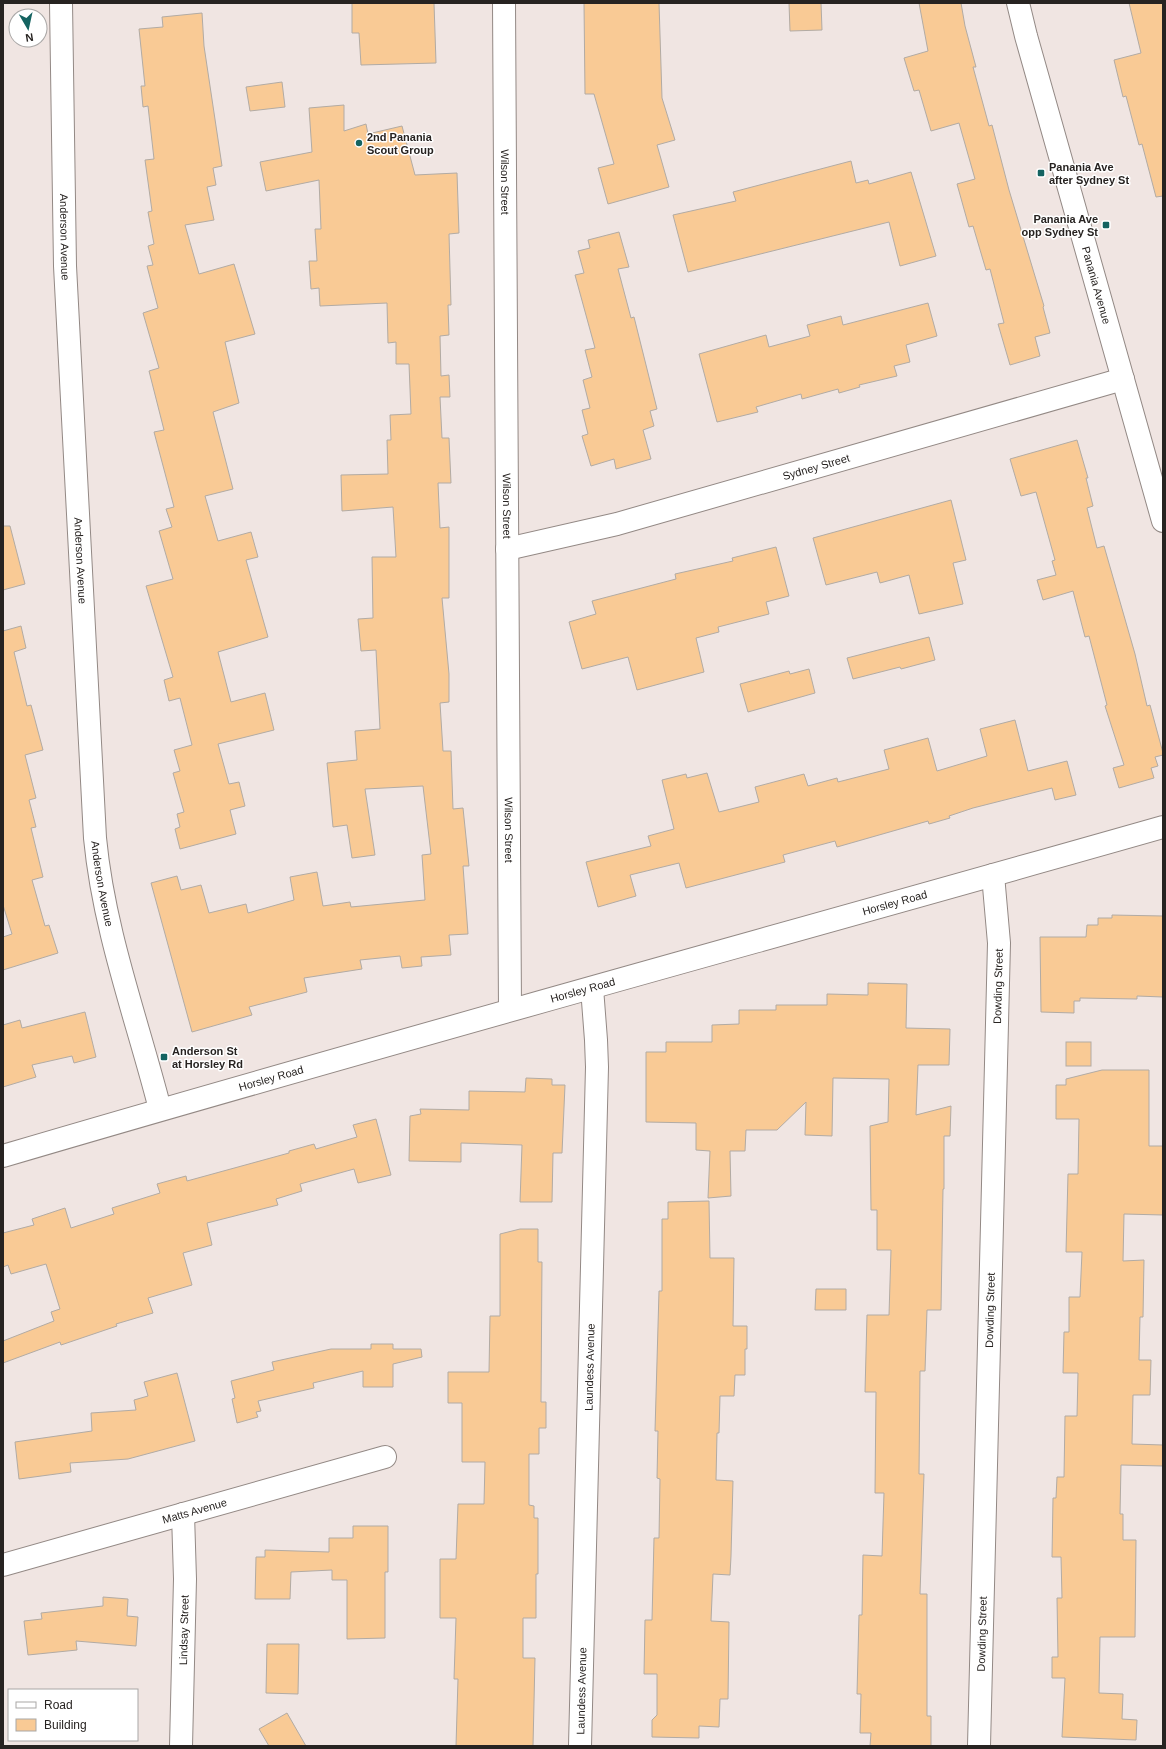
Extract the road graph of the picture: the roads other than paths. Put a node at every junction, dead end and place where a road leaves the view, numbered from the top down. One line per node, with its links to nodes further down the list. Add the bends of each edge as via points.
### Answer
1 (61, 3): 11 (street, Anderson Avenue, via 65,266 97,858 102,896 116,955)
2 (504, 3): 6 (street, Wilson Street)
3 (1018, 3): 4 (street, Panania Avenue)
4 (1123, 379): 5 (street, Panania Avenue); 6 (street, Sydney Street, via 616,524)
5 (1163, 521)
6 (508, 549): 10 (street, Wilson Street)
7 (1163, 827): 8 (street, Horsley Road)
8 (993, 876): 9 (street, Horsley Road); 18 (street, Dowding Street, via 999,943)
9 (592, 988): 10 (street, Horsley Road); 17 (street, Laundess Avenue, via 597,1067)
10 (510, 1010): 11 (street, Horsley Road)
11 (160, 1109): 12 (street, Horsley Road)
12 (3, 1156)
13 (385, 1457): 14 (street, Matts Avenue)
14 (183, 1514): 15 (street, Matts Avenue); 16 (street, Lindsay Street, via 185,1579)
15 (3, 1565)
16 (181, 1746)
17 (580, 1746)
18 (980, 1746)

